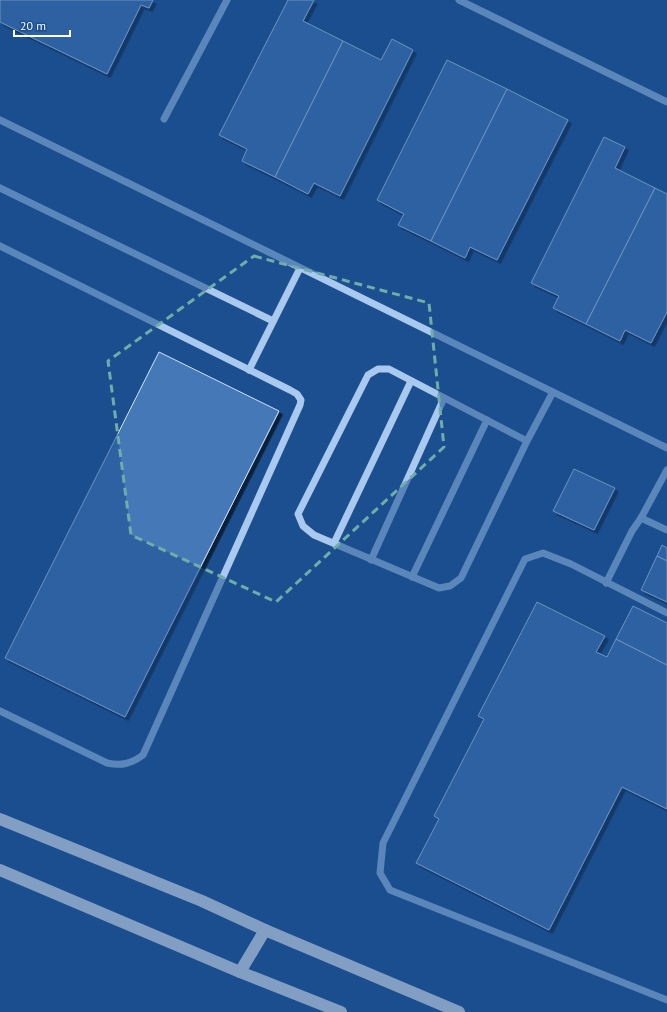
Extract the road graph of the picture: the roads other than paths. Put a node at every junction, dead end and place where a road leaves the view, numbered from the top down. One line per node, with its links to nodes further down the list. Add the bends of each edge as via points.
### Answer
1 (227, 0): 4 (street)
2 (459, 0): 3 (street)
3 (667, 102)
4 (164, 119)
5 (0, 120): 8 (street)
6 (0, 188): 9 (street)
7 (0, 246): 10 (street)
8 (300, 268): 9 (street); 12 (street)
9 (273, 321): 10 (street)
10 (249, 370): 25 (street, via 297,394 301,400 300,406 143,755 130,763 107,764)
11 (411, 381): 13 (street); 20 (street); 20 (street, via 389,369 378,369 368,375 298,514 303,526 314,535)
12 (554, 392): 15 (street); 16 (street)
13 (444, 398): 14 (street); 21 (street)
14 (487, 420): 15 (street); 22 (street)
15 (527, 441): 22 (street, via 462,578 450,586 439,588)
16 (667, 448)
17 (667, 470): 18 (street)
18 (641, 518): 19 (street); 23 (street)
19 (667, 530)
20 (334, 543): 21 (street)
21 (371, 560): 22 (street)
22 (412, 577)
23 (606, 583): 24 (street); 30 (street, via 571,564 543,553 525,559 383,844 380,873 390,890)
24 (667, 613)
25 (0, 711)
26 (0, 819): 28 (highway, via 202,901)
27 (0, 870): 29 (highway)
28 (265, 930): 29 (highway); 32 (highway)
29 (240, 972): 31 (highway)
30 (667, 1000)
31 (341, 1012)
32 (459, 1012)

